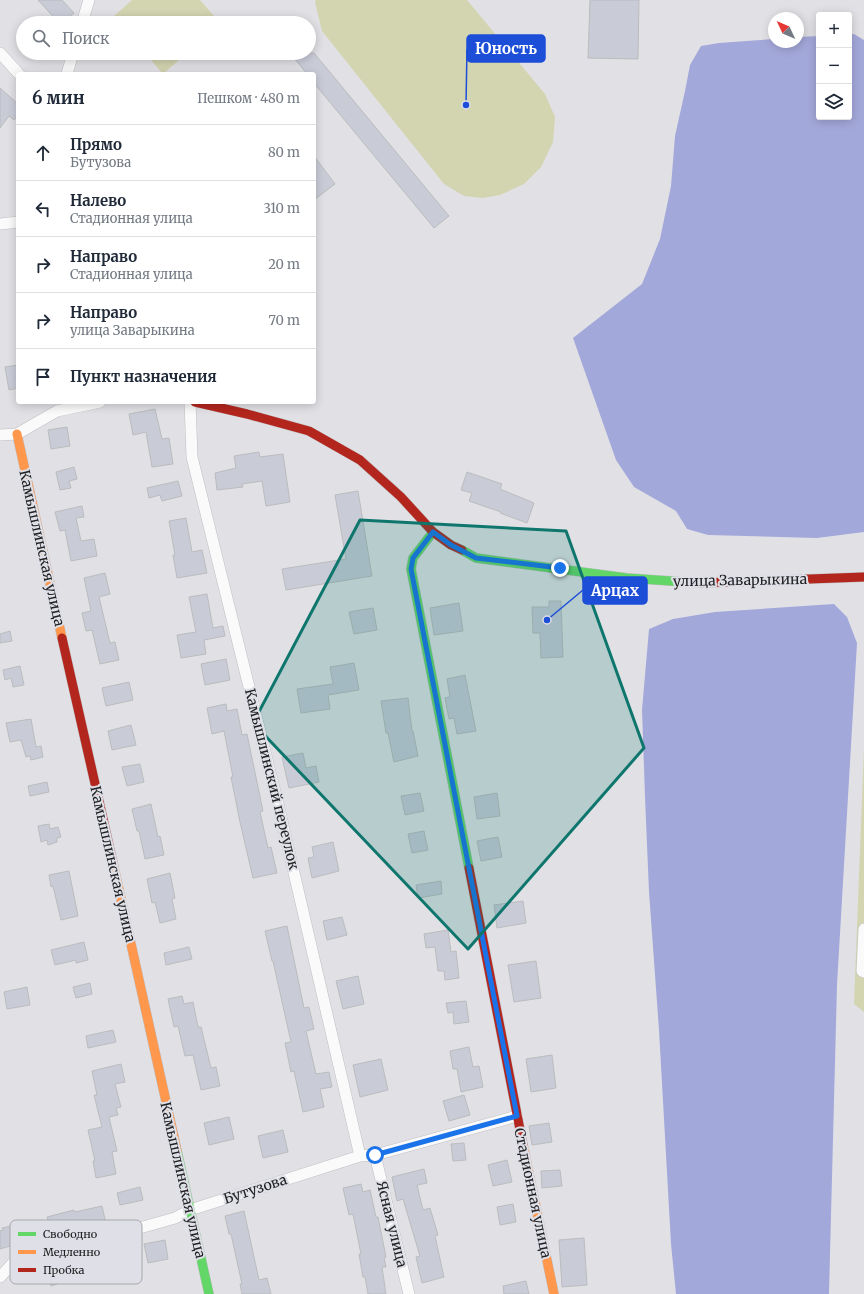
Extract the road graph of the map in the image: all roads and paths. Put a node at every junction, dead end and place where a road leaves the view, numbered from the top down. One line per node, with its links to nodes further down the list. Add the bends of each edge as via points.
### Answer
1 (89, 0): 2 (street)
2 (84, 16)
3 (0, 53): 5 (street)
4 (71, 60): 6 (street)
5 (17, 72)
6 (68, 72)
7 (16, 222): 8 (street)
8 (0, 224)
9 (90, 404): 12 (street, via 57,411)
10 (190, 404): 20 (street, Камышлинский переулок, via 192,457 278,804)
11 (204, 404): 14 (street, улица Заварыкина, via 309,430 360,460 401,497)
12 (17, 434): 13 (street); 21 (street, Камышлинская улица)
13 (0, 435)
14 (433, 532): 15 (street, улица Заварыкина, via 476,558 627,578 692,583); 18 (street, Стадионная улица, via 413,558 411,569)
15 (864, 577)
16 (864, 929): 17 (street)
17 (864, 972)
18 (517, 1116): 19 (street, Бутузова); 27 (street, Стадионная улица)
19 (375, 1155): 20 (street, Бутузова); 26 (street, Ясная улица)
20 (360, 1156): 21 (street, Бутузова)
21 (190, 1210): 22 (street, Бутузова, via 175,1218); 25 (street, Камышлинская улица)
22 (142, 1227)
23 (10, 1266): 24 (street, Бутузова)
24 (0, 1277)
25 (209, 1294)
26 (409, 1294)
27 (554, 1294)

